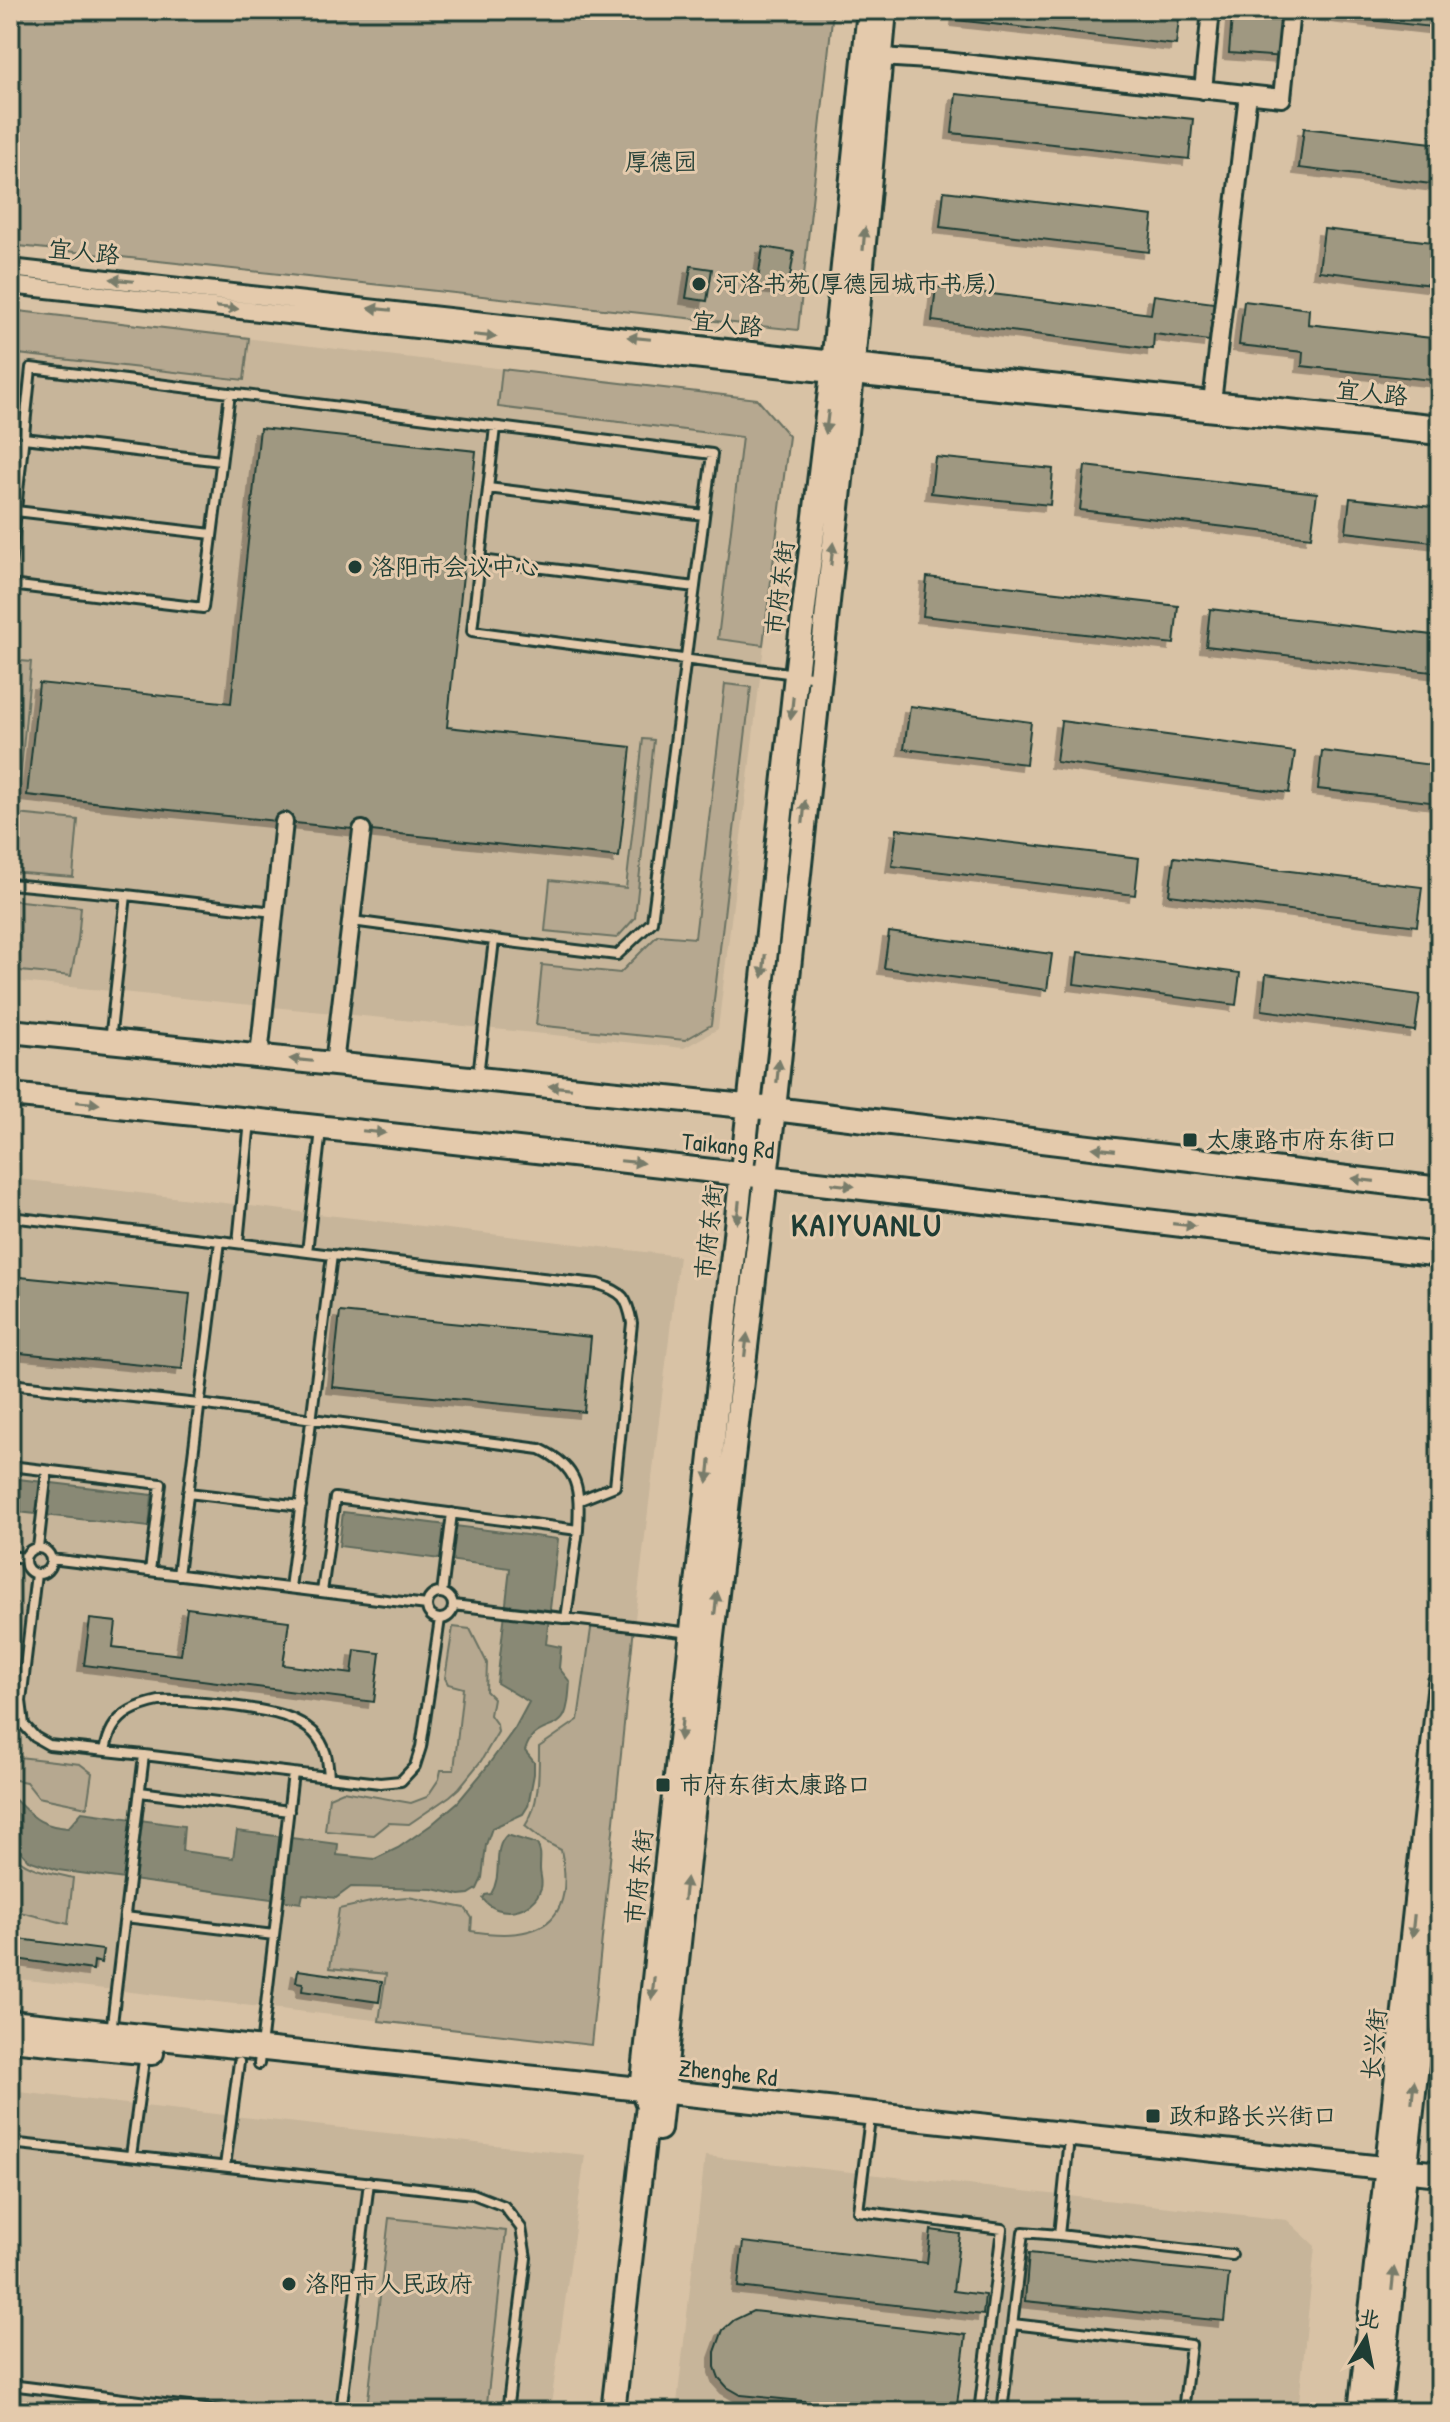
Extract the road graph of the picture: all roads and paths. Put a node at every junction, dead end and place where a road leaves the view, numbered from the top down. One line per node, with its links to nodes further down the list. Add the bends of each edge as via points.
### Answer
1 (869, 10): 10 (street, 市府东街)
2 (885, 10): 5 (street, 市府东街)
3 (1211, 10): 6 (street)
4 (1291, 10): 7 (street, via 1282,98)
5 (880, 57): 6 (street); 10 (street, 市府东街, one-way to 5)
6 (1203, 90): 7 (street)
7 (1248, 94): 12 (street)
8 (10, 268): 10 (street, 宜人路, one-way to 8)
9 (10, 285): 10 (street, 宜人路, one-way to 10)
10 (843, 368): 12 (street, 宜人路); 27 (street, 市府东街)
11 (230, 393): 14 (lane); 16 (lane, via 31,368); 17 (lane)
12 (1212, 406): 13 (street, 宜人路); 15 (street, 宜人路)
13 (1440, 424)
14 (495, 427): 18 (lane); 20 (lane, via 712,454)
15 (1440, 436)
16 (24, 438): 17 (lane); 19 (lane)
17 (221, 461): 21 (lane)
18 (488, 488): 20 (lane); 22 (lane)
19 (16, 511): 21 (lane); 23 (lane)
20 (704, 515): 25 (lane)
21 (212, 534): 24 (lane, via 203,608)
22 (480, 560): 25 (lane); 26 (lane, via 472,631)
23 (10, 567)
24 (10, 585)
25 (695, 587): 26 (lane)
26 (686, 659): 27 (lane); 34 (lane, via 652,922 617,955)
27 (807, 676): 41 (street, 市府东街, one-way to 41); 42 (street, 市府东街, one-way to 27)
28 (284, 822): 32 (street)
29 (362, 830): 33 (street)
30 (10, 884): 31 (lane)
31 (126, 895): 32 (lane); 36 (lane)
32 (274, 912): 37 (street)
33 (351, 921): 34 (lane); 38 (street)
34 (494, 940): 39 (lane)
35 (10, 1031): 36 (street, Taikang Rd)
36 (110, 1041): 37 (street, Taikang Rd)
37 (259, 1056): 38 (street, Taikang Rd, one-way to 37)
38 (334, 1064): 39 (street, Taikang Rd)
39 (478, 1078): 41 (street, Taikang Rd, one-way to 39)
40 (10, 1095): 43 (street, Taikang Rd, one-way to 43)
41 (749, 1107): 42 (street, Taikang Rd); 45 (street, 市府东街)
42 (774, 1109): 46 (street, 市府东街); 47 (street, Taikang Rd, one-way to 42)
43 (250, 1119): 44 (street, Taikang Rd); 50 (lane)
44 (321, 1126): 45 (street, Taikang Rd, one-way to 45); 51 (lane)
45 (742, 1174): 46 (street, Taikang Rd); 78 (street, 市府东街, one-way to 78)
46 (765, 1176): 53 (street, Taikang Rd, one-way to 53); 78 (street, 市府东街, one-way to 46)
47 (1440, 1189)
48 (10, 1217): 49 (lane)
49 (220, 1241): 50 (lane); 55 (lane)
50 (238, 1243): 51 (lane)
51 (307, 1252): 52 (lane)
52 (332, 1255): 56 (lane); 60 (lane, via 617,1290 628,1303 632,1323 615,1486)
53 (1440, 1255)
54 (10, 1384): 55 (lane)
55 (199, 1404): 56 (lane); 59 (lane)
56 (311, 1418): 60 (lane, via 540,1449 559,1458 572,1474); 61 (lane)
57 (10, 1466): 58 (lane)
58 (47, 1475): 64 (lane); 68 (lane, via 161,1484)
59 (188, 1493): 61 (lane); 70 (lane)
60 (580, 1500): 63 (lane)
61 (301, 1506): 71 (lane)
62 (452, 1518): 63 (lane); 72 (lane, via 335,1498); 73 (lane)
63 (578, 1530): 77 (lane)
64 (38, 1548): 66 (lane); 67 (lane)
65 (10, 1556): 66 (lane)
66 (25, 1558): 69 (lane)
67 (51, 1559): 68 (lane); 69 (lane, via 48,1569)
68 (150, 1571): 70 (lane)
69 (36, 1574): 80 (lane, via 21,1701 24,1725 49,1745)
70 (178, 1575): 71 (lane)
71 (290, 1588): 72 (lane)
72 (322, 1592): 74 (lane)
73 (442, 1593): 74 (lane, via 434,1594); 75 (lane)
74 (427, 1605): 76 (lane, via 431,1616)
75 (453, 1605): 76 (lane); 77 (lane)
76 (440, 1619): 83 (lane, via 415,1766 401,1781)
77 (566, 1619): 78 (lane)
78 (702, 1634): 94 (street, 市府东街)
79 (1440, 1682): 101 (street, 长兴街, one-way to 101)
80 (105, 1751): 81 (lane); 83 (lane, via 115,1723 139,1706 206,1704 269,1712 303,1724 323,1745)
81 (144, 1755): 82 (lane); 84 (lane)
82 (293, 1773): 83 (lane); 85 (lane)
83 (329, 1777)
84 (140, 1792): 85 (lane); 87 (lane)
85 (289, 1811): 88 (lane)
86 (1440, 1854): 101 (street, 长兴街, one-way to 86)
87 (125, 1917): 88 (lane); 91 (lane)
88 (274, 1935): 93 (lane)
89 (10, 2022): 91 (street, Zhenghe Rd)
90 (10, 2039): 91 (street, Zhenghe Rd)
91 (110, 2041): 92 (street, Zhenghe Rd); 93 (street, Zhenghe Rd)
92 (145, 2052): 93 (street, Zhenghe Rd); 98 (lane)
93 (253, 2058): 94 (street, Zhenghe Rd); 99 (lane)
94 (654, 2098): 95 (street, Zhenghe Rd); 101 (street, Zhenghe Rd); 111 (street, 市府东街); 112 (street, 市府东街)
95 (869, 2126): 97 (street, Zhenghe Rd); 113 (lane, via 858,2211 1002,2229)
96 (10, 2143): 98 (lane)
97 (1068, 2148): 101 (street, Zhenghe Rd); 104 (lane)
98 (131, 2156): 99 (lane)
99 (225, 2166): 102 (lane)
100 (1440, 2174): 101 (street, Zhenghe Rd)
101 (1395, 2176): 103 (street, Zhenghe Rd); 116 (street, 长兴街); 117 (street, 长兴街, one-way to 101)
102 (369, 2182): 109 (lane); 110 (lane, via 473,2194 504,2206 521,2228 526,2258)
103 (1440, 2188)
104 (1059, 2235): 105 (lane); 106 (lane, via 1023,2232)
105 (1232, 2255)
106 (1013, 2324): 114 (lane); 115 (lane, via 1191,2345)
107 (10, 2385): 108 (lane)
108 (229, 2412)
109 (341, 2412)
110 (507, 2412)
111 (613, 2412)
112 (627, 2412)
113 (979, 2412)
114 (1002, 2412)
115 (1183, 2412)
116 (1360, 2412)
117 (1379, 2412)

